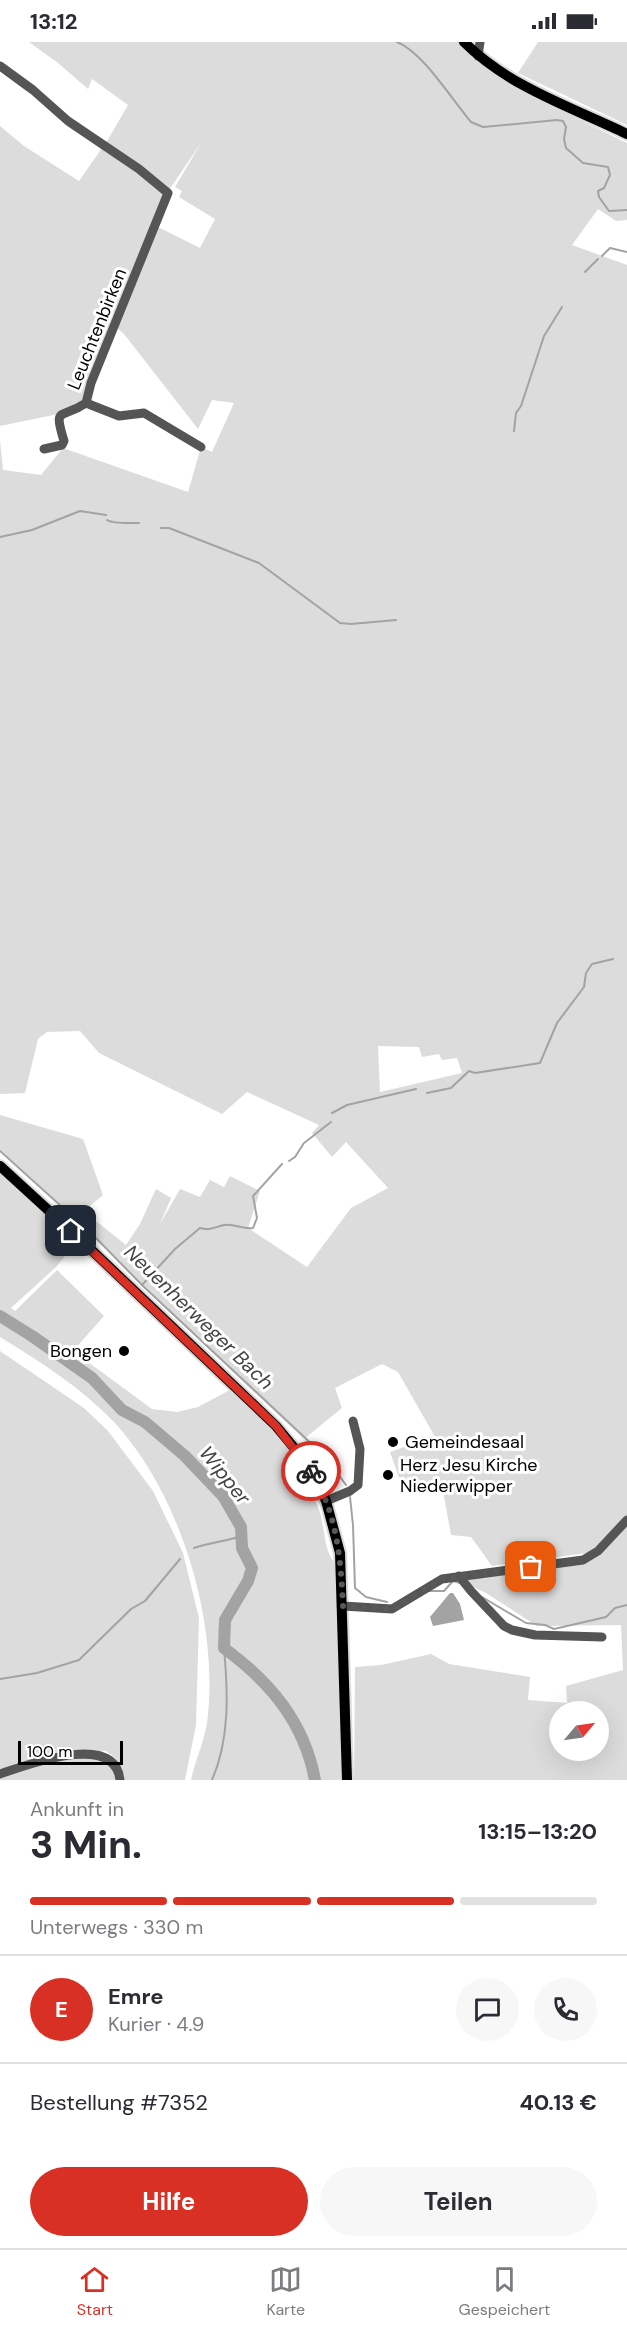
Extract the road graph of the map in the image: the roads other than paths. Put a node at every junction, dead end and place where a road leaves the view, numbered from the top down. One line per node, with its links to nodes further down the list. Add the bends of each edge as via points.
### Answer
1 (464, 42): 3 (main road)
2 (480, 42): 3 (street)
3 (478, 56): 5 (main road, via 515,81)
4 (0, 66): 6 (street, Leuchtenbirken, via 168,193)
5 (627, 134)
6 (86, 403): 7 (street, via 119,416 144,413); 8 (street, Leuchtenbirken, via 58,418 62,445)
7 (201, 447)
8 (44, 449)
9 (0, 1166): 11 (main road, via 276,1426 307,1464)
10 (353, 1421): 11 (street, via 360,1449 358,1485)
11 (326, 1501): 14 (main road, via 340,1553)
12 (627, 1520): 13 (street, via 598,1551 583,1560)
13 (459, 1576): 14 (street, via 442,1579 392,1609); 15 (street, via 512,1630 535,1635)
14 (343, 1606): 18 (main road)
15 (602, 1637)
16 (0, 1774): 17 (street, via 65,1755 102,1755 114,1764)
17 (120, 1780)
18 (346, 1780)

